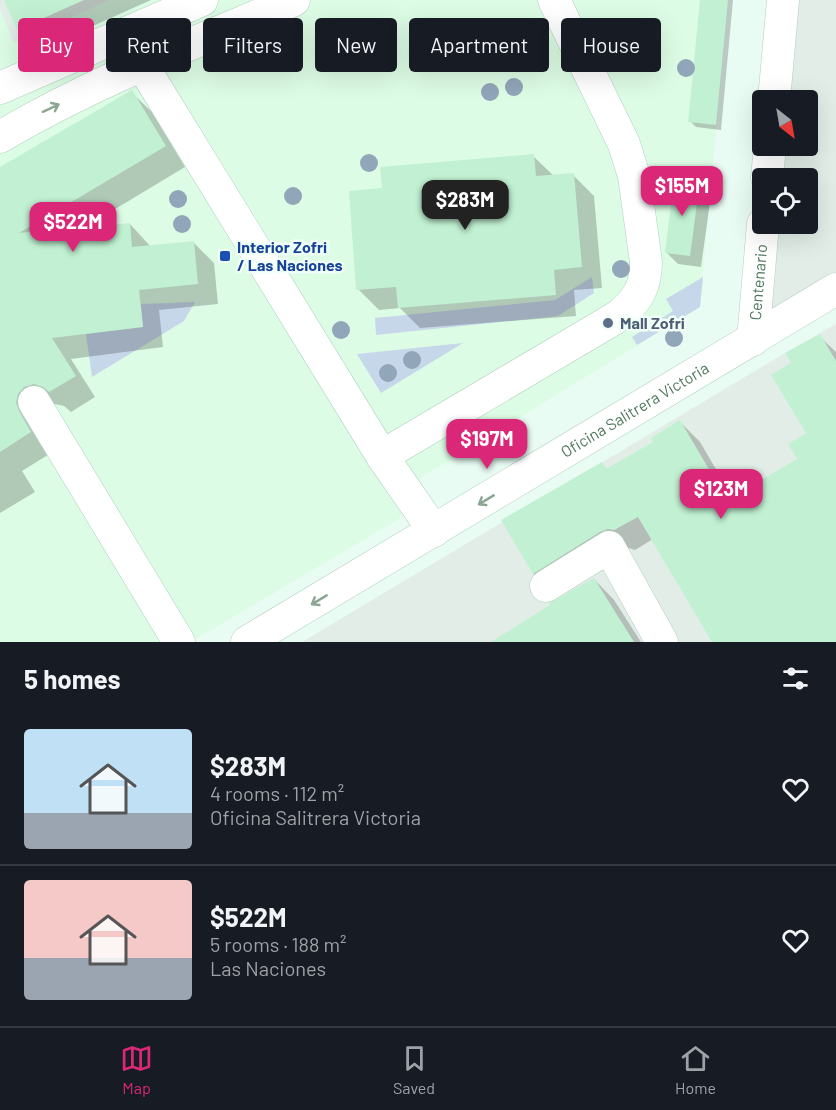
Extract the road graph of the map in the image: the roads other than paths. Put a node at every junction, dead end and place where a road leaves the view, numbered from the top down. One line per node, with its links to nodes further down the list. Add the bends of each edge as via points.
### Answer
1 (202, 0): 5 (street)
2 (294, 0): 7 (street)
3 (554, 0): 17 (street, via 624,144 634,176 646,262 643,287 637,299 617,317)
4 (783, 0): 11 (street)
5 (160, 18)
6 (106, 41): 10 (street)
7 (191, 45)
8 (131, 72): 12 (street, one-way to 8, via 42,112)
9 (145, 72): 17 (street)
10 (2, 83)
11 (775, 90)
12 (0, 137)
13 (762, 234): 15 (street, Centenario)
14 (836, 289): 15 (street, Oficina Salitrera Victoria)
15 (753, 340): 18 (street, Oficina Salitrera Victoria, one-way to 18)
16 (34, 402): 20 (street)
17 (382, 456): 18 (street)
18 (434, 531): 21 (street, Oficina Salitrera Victoria, one-way to 21)
19 (546, 586): 22 (street, via 609,547)
20 (179, 642)
21 (247, 642)
22 (662, 642)

